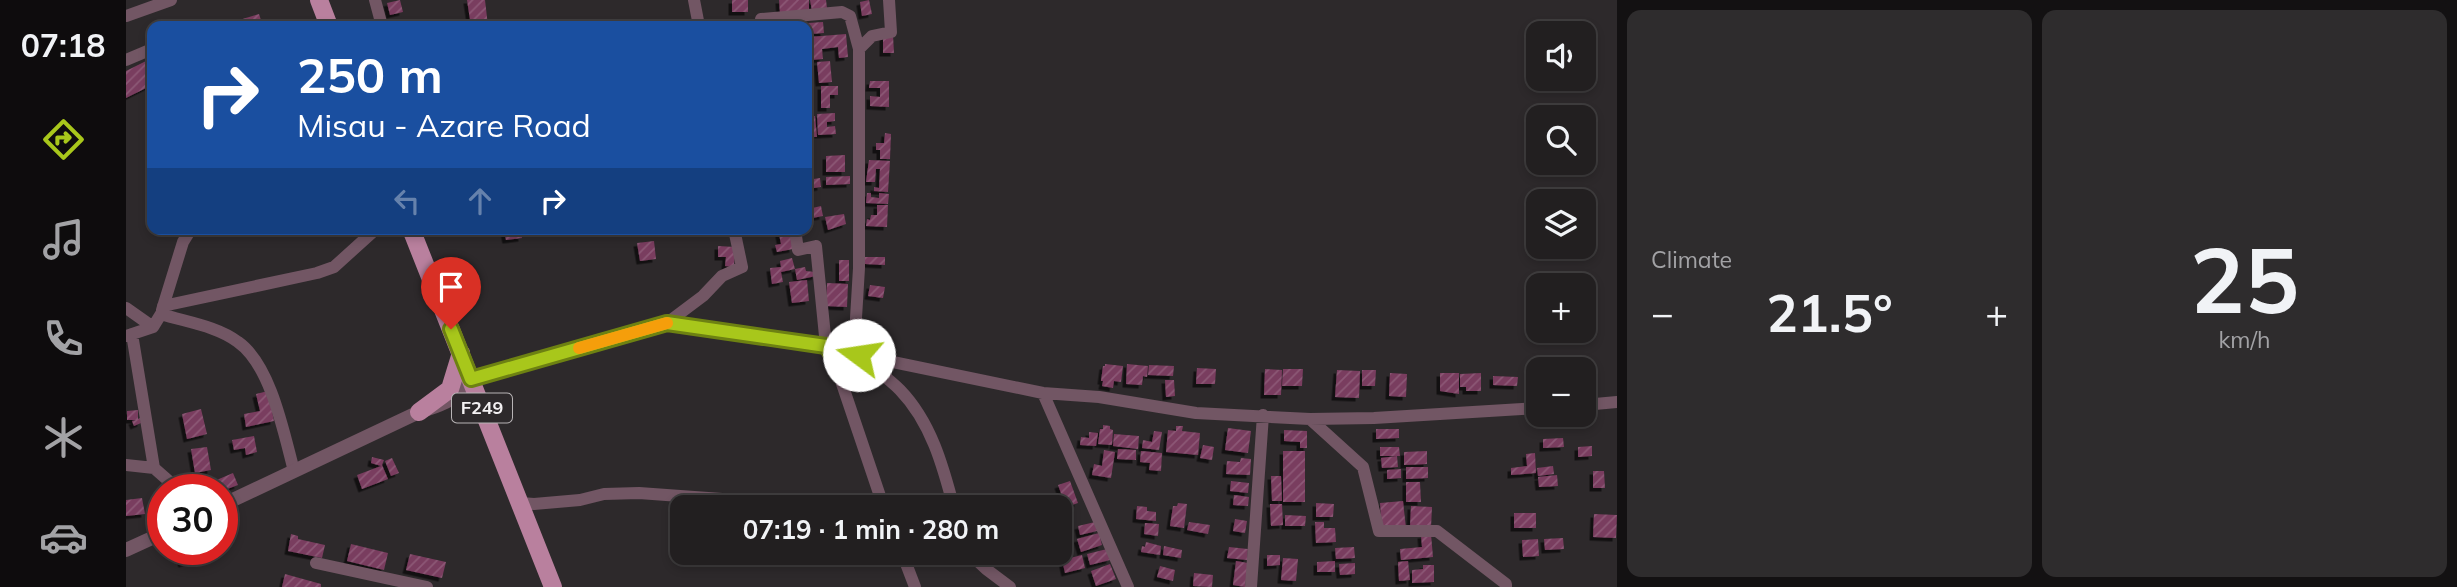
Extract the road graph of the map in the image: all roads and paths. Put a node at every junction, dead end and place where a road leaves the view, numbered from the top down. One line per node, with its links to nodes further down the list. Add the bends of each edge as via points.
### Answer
1 (171, 0): 5 (street)
2 (375, 0): 6 (street)
3 (694, 0): 7 (street)
4 (889, 0): 9 (street, via 891,32 872,36)
5 (126, 16)
6 (381, 21)
7 (698, 21)
8 (761, 21): 9 (street, via 842,12 850,16)
9 (859, 49): 24 (street)
10 (147, 51): 11 (street)
11 (126, 60)
12 (187, 235): 18 (street)
13 (369, 235): 18 (street, via 334,267)
14 (413, 235): 23 (main road, F249)
15 (735, 235): 19 (street, via 742,267 722,276)
16 (797, 235): 22 (street, via 798,250 816,246)
17 (126, 308): 20 (street)
18 (162, 310): 20 (street); 35 (street, via 240,342 255,359 277,406)
19 (667, 323): 22 (street); 25 (street)
20 (153, 327): 21 (street)
21 (129, 335): 34 (street)
22 (829, 350): 24 (street); 38 (street)
23 (461, 353): 25 (main road, F249); 30 (main road, via 450,389)
24 (859, 355): 26 (street); 39 (street, via 901,391 929,431)
25 (471, 379): 30 (street, via 456,397); 41 (main road, F249)
26 (1043, 393): 31 (street, via 1196,413); 55 (street)
27 (1617, 402): 28 (street)
28 (1596, 404)
29 (1526, 409): 32 (street)
30 (419, 412): 35 (street)
31 (1263, 415): 32 (street); 56 (street)
32 (1310, 418): 49 (street, via 1363,467 1379,531 1437,531)
33 (126, 465): 34 (street)
34 (154, 468): 36 (street)
35 (294, 471): 40 (street)
36 (161, 474)
37 (670, 495): 41 (street, via 604,494)
38 (880, 495)
39 (950, 495)
40 (238, 496)
41 (520, 503): 51 (main road, F249)
42 (147, 540): 43 (street)
43 (126, 550)
44 (316, 563): 50 (street)
45 (907, 565): 52 (street)
46 (982, 565): 48 (street)
47 (984, 565): 48 (street)
48 (986, 569): 53 (street); 54 (street)
49 (1506, 586)
50 (427, 587)
51 (553, 587)
52 (915, 587)
53 (992, 587)
54 (1010, 587)
55 (1128, 587)
56 (1251, 587)

